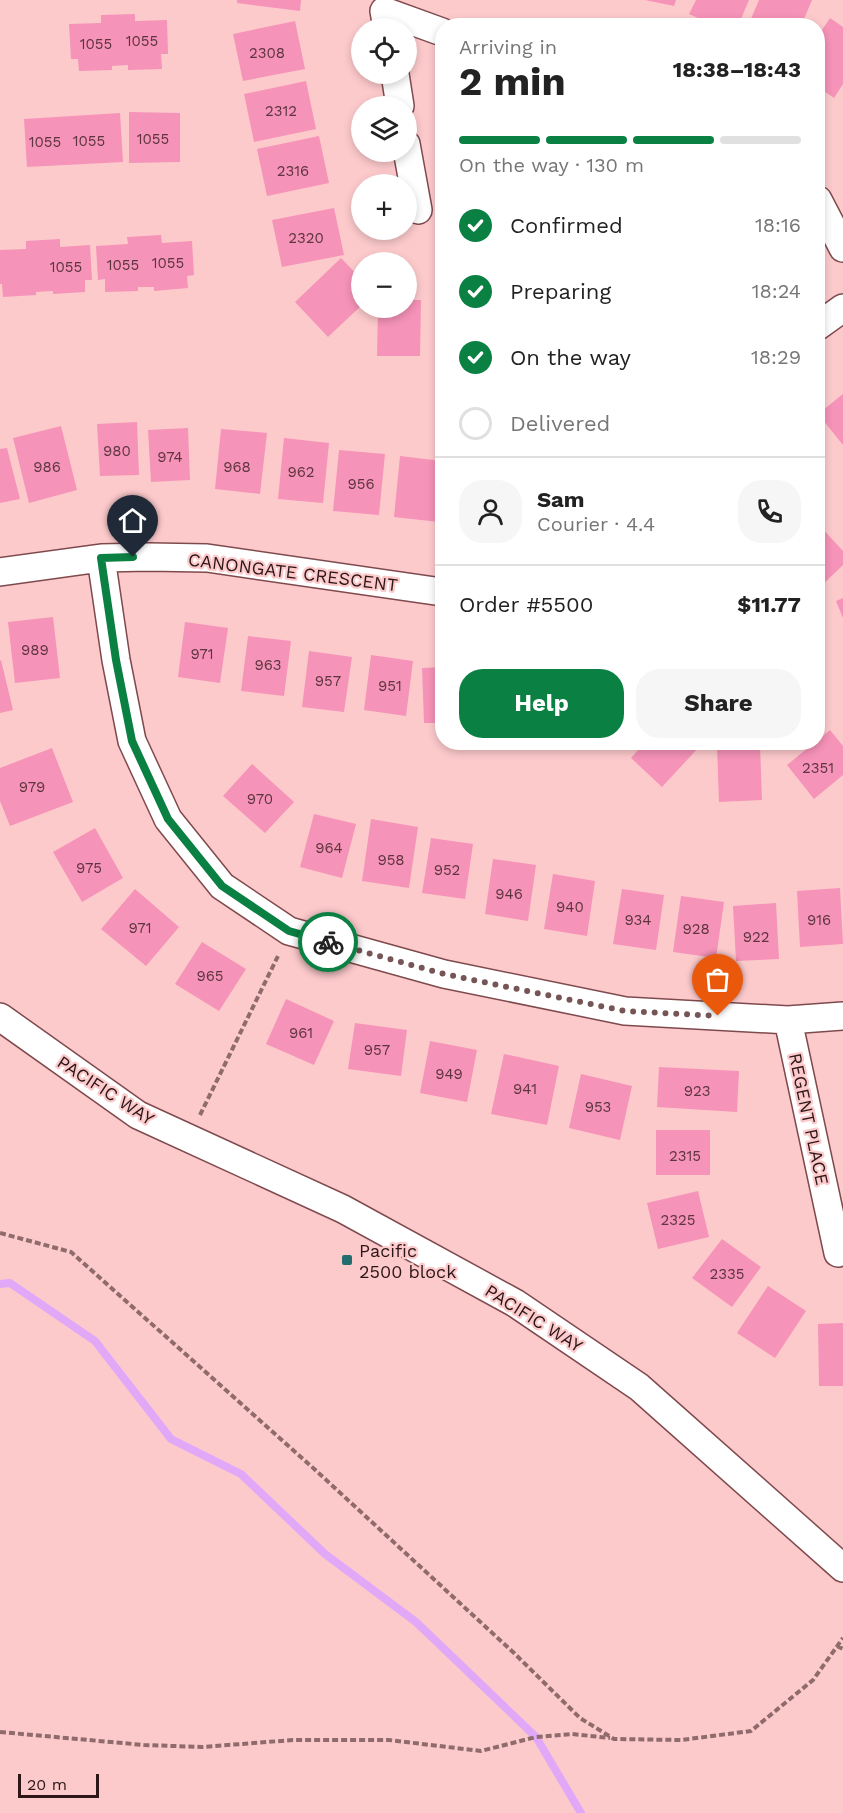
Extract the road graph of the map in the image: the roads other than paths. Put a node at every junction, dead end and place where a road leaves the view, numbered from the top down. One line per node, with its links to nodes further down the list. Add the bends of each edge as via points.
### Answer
1 (385, 18): 2 (street, via 384,11)
2 (403, 18)
3 (417, 23): 4 (street)
4 (435, 29)
5 (409, 162): 6 (street)
6 (418, 210)
7 (825, 213): 8 (street)
8 (843, 248)
9 (843, 308): 10 (street)
10 (825, 321)
11 (101, 558): 12 (street, CANONGATE CRESCENT); 13 (street, CANONGATE CRESCENT, via 207,558); 16 (street, via 132,741 168,819 222,886 289,931 444,974 625,1011)
12 (0, 572)
13 (435, 591)
14 (843, 1016): 16 (street)
15 (0, 1017): 18 (street, PACIFIC WAY, via 138,1115 343,1209 514,1303 639,1387)
16 (788, 1020): 17 (street, REGENT PLACE)
17 (838, 1253)
18 (843, 1568)

